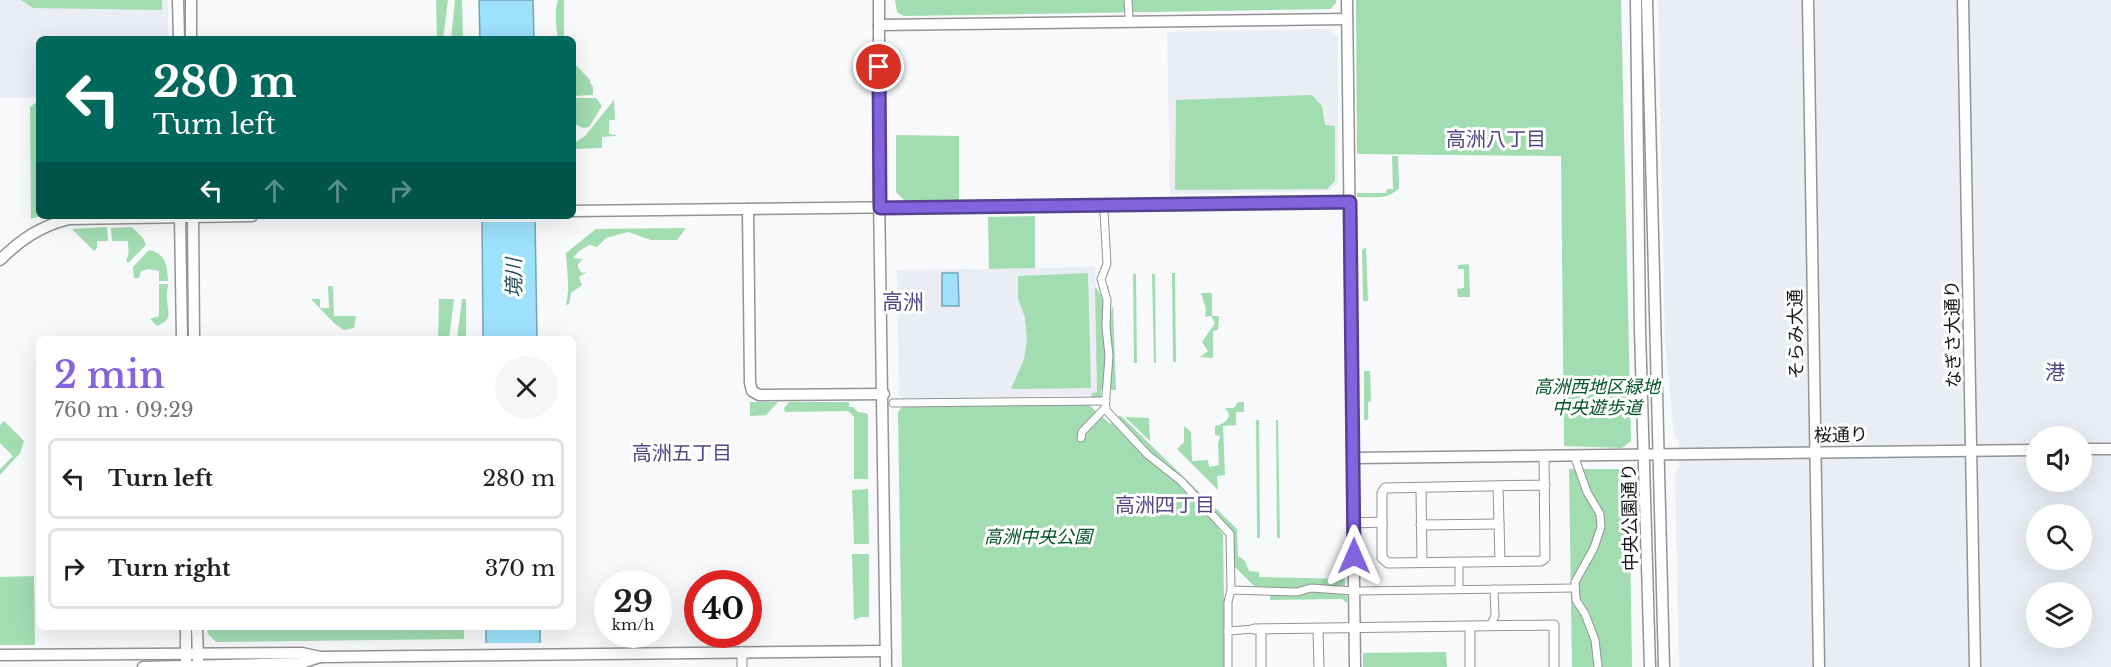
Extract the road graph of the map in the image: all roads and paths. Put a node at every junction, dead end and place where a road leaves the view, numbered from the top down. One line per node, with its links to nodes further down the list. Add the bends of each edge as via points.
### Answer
1 (178, 0): 13 (street)
2 (191, 0): 14 (street)
3 (879, 0): 12 (street)
4 (1128, 0): 10 (street)
5 (1347, 0): 11 (street)
6 (1636, 0): 35 (street, 中央公園通り)
7 (1647, 0): 36 (street, 中央公園通り)
8 (1808, 0): 34 (street, そらみ大通)
9 (1963, 0): 32 (street, なぎさ大通り)
10 (1129, 16)
11 (1347, 19): 12 (street); 15 (street)
12 (879, 25): 16 (street)
13 (179, 36)
14 (191, 36)
15 (1350, 202): 16 (street); 38 (street)
16 (880, 208): 17 (street); 26 (street)
17 (748, 209): 18 (street); 26 (street, via 752,391 759,395)
18 (576, 212)
19 (1104, 212): 28 (street, via 1107,264 1101,279 1107,300)
20 (80, 219): 23 (street, via 57,222 26,236)
21 (180, 219): 24 (street)
22 (193, 219): 25 (street)
23 (0, 260)
24 (182, 336)
25 (194, 336)
26 (884, 394): 63 (street)
27 (893, 403): 28 (street)
28 (1106, 404): 29 (street); 53 (street, via 1106,409 1148,455 1181,481 1230,534)
29 (1081, 438)
30 (2092, 449): 31 (street)
31 (2111, 449)
32 (1972, 450): 33 (street, 桜通り); 34 (street, 桜通り); 83 (street, なぎさ大通り)
33 (2026, 450)
34 (1814, 452): 36 (street, 桜通り); 82 (street, そらみ大通)
35 (1646, 454): 36 (street, 桜通り); 37 (street, 桜通り); 80 (street, 中央公園通り)
36 (1659, 454): 81 (street, 中央公園通り)
37 (1544, 456): 38 (street, 桜通り); 40 (street)
38 (1353, 458): 44 (street)
39 (1576, 461): 50 (street, via 1600,514 1601,527)
40 (1545, 485): 41 (street); 47 (street, via 1545,558)
41 (1498, 486): 42 (street); 45 (street)
42 (1421, 488): 43 (street, via 1384,488); 46 (street)
43 (1382, 522): 44 (street); 48 (street, via 1382,558 1388,563)
44 (1354, 523): 54 (street)
45 (1499, 524): 46 (street); 47 (street)
46 (1421, 525): 48 (street)
47 (1500, 561): 49 (street)
48 (1422, 562): 49 (street)
49 (1459, 562): 51 (street)
50 (1575, 588): 52 (street); 79 (street, via 1576,600 1595,640)
51 (1459, 589): 52 (street); 54 (street)
52 (1494, 589): 55 (street, via 1495,616)
53 (1231, 590): 54 (street); 62 (street)
54 (1354, 591): 58 (street)
55 (1490, 626): 56 (street); 78 (street, via 1554,625)
56 (1470, 627): 58 (street); 77 (street)
57 (1318, 628): 58 (street); 59 (street); 75 (street)
58 (1354, 628): 76 (street)
59 (1257, 629): 62 (street); 74 (street)
60 (187, 630): 65 (street)
61 (196, 630): 65 (street)
62 (1228, 631): 73 (street)
63 (886, 651): 64 (street); 72 (street)
64 (742, 652): 67 (street); 71 (street)
65 (192, 653): 66 (street); 67 (street, via 302,653); 68 (street); 69 (street)
66 (0, 656)
67 (320, 657): 69 (street, via 301,663)
68 (186, 666): 69 (street); 70 (street)
69 (198, 666)
70 (142, 667)
71 (742, 667)
72 (886, 667)
73 (1228, 667)
74 (1261, 667)
75 (1319, 667)
76 (1355, 667)
77 (1470, 667)
78 (1554, 667)
79 (1598, 667)
80 (1650, 667)
81 (1664, 667)
82 (1819, 667)
83 (1975, 667)

